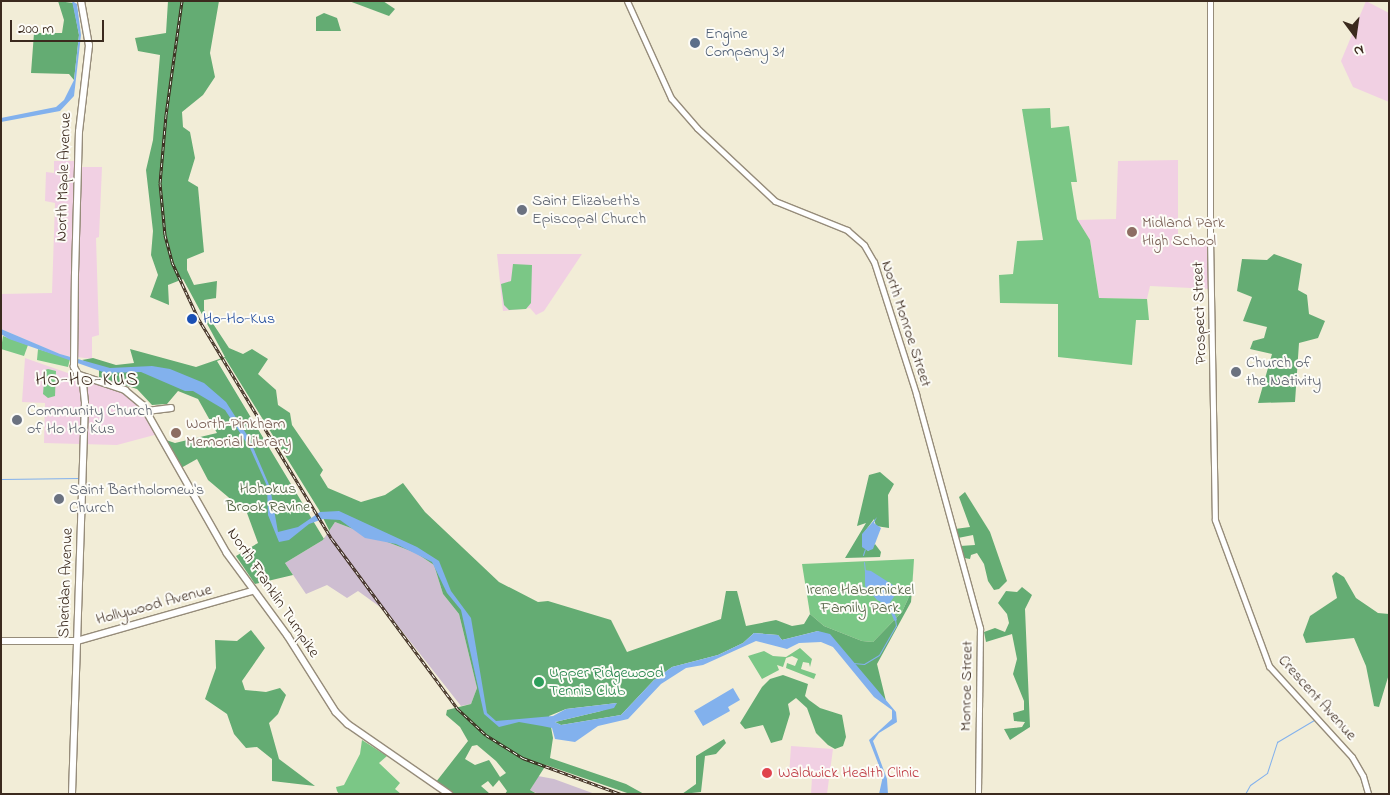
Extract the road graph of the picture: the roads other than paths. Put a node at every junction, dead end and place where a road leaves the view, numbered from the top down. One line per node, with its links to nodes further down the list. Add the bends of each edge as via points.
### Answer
1 (81, 1): 4 (main road, North Maple Avenue, via 89,46 79,132 74,359)
2 (627, 1): 7 (main road, North Monroe Street, via 671,98 697,128 775,201 838,225 867,250 916,394)
3 (1210, 1): 9 (main road, Prospect Street, via 1214,508 1220,539)
4 (77, 374): 6 (main road, North Franklin Turnpike, via 125,390); 10 (main road, Sheridan Avenue, via 85,403)
5 (171, 408): 6 (main road)
6 (147, 411): 8 (main road, North Franklin Turnpike, via 227,552)
7 (960, 551): 14 (main road, Monroe Street, via 982,641)
8 (253, 591): 10 (main road, Hollywood Avenue); 13 (main road, North Franklin Turnpike, via 288,636 343,719)
9 (1249, 618): 15 (main road, Crescent Avenue, via 1269,666 1352,757 1363,776)
10 (77, 640): 11 (main road, Hollywood Avenue); 12 (main road, Sheridan Avenue)
11 (1, 641)
12 (72, 794)
13 (449, 794)
14 (978, 794)
15 (1368, 794)

